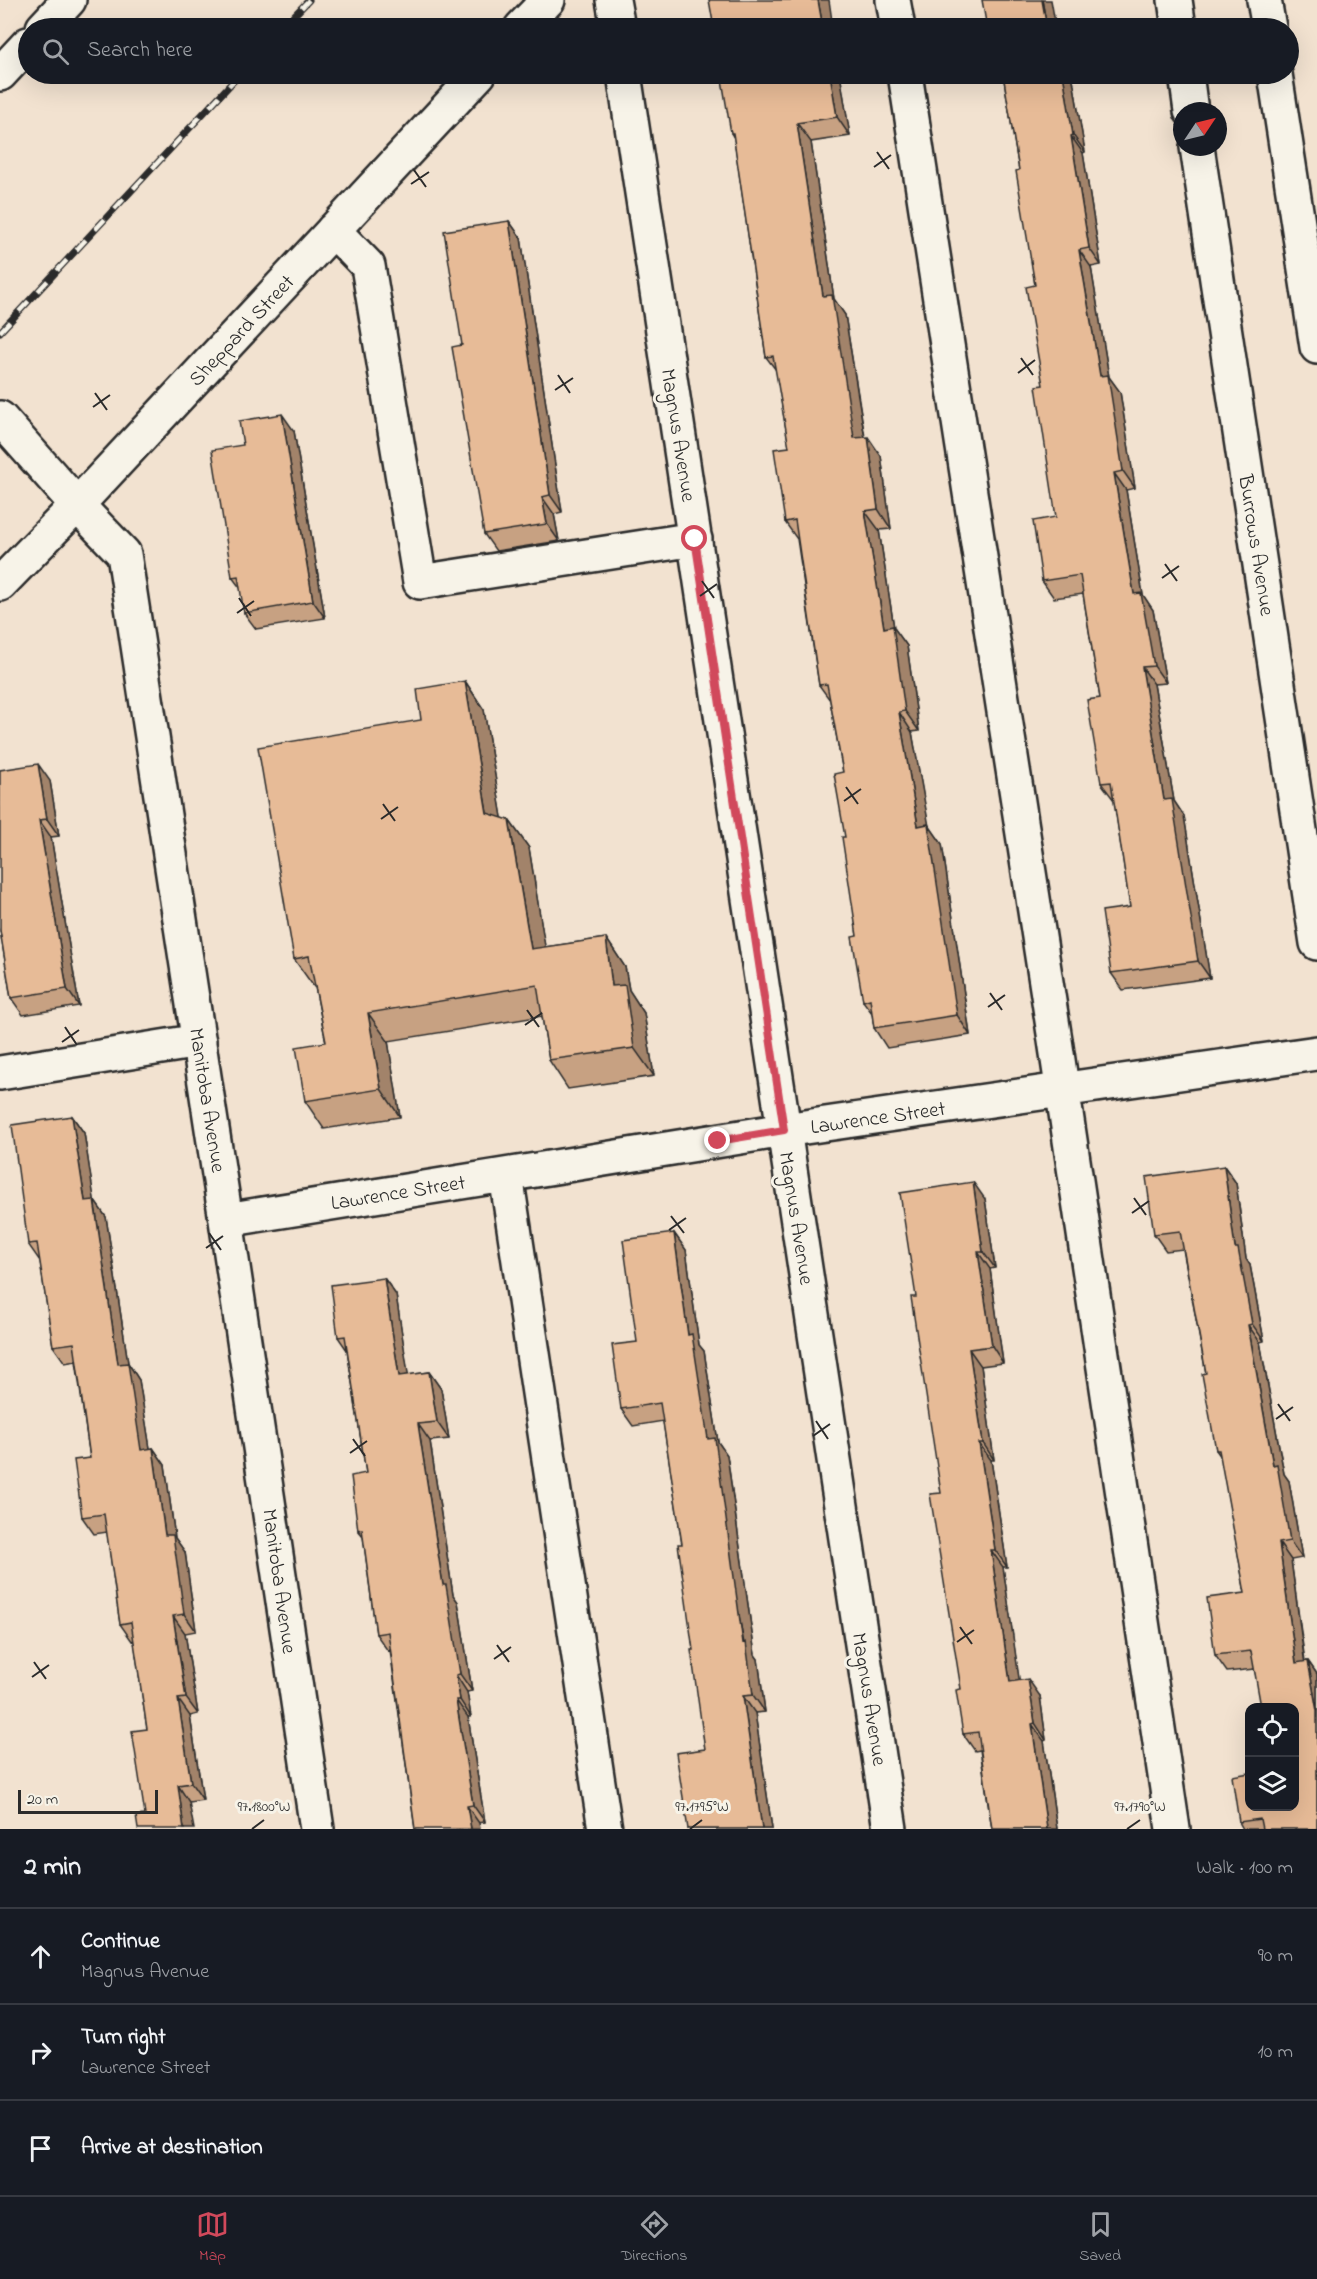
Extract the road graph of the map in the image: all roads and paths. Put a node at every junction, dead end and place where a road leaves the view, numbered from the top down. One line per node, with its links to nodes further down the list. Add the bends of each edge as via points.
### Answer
1 (69, 0): 7 (street)
2 (548, 0): 8 (street)
3 (613, 0): 9 (street)
4 (893, 0): 10 (street)
5 (1175, 0): 11 (street)
6 (1264, 0): 12 (street)
7 (52, 18)
8 (531, 18)
9 (616, 18)
10 (896, 18)
11 (1178, 18)
12 (1267, 18)
13 (18, 55): 14 (street)
14 (0, 74)
15 (470, 84): 22 (street, Sheppard Street)
16 (626, 84): 26 (street, Magnus Avenue)
17 (907, 84): 32 (street)
18 (1187, 84): 20 (street)
19 (1277, 84): 23 (street)
20 (1190, 102)
21 (1198, 156): 28 (street, Burrows Avenue)
22 (333, 230): 25 (street, Sheppard Street); 26 (street, via 368,266 420,582)
23 (1317, 347)
24 (0, 418): 25 (street, Manitoba Avenue)
25 (77, 505): 27 (street, Sheppard Street); 29 (street, Manitoba Avenue, via 124,554)
26 (695, 539): 33 (street, Magnus Avenue)
27 (0, 584)
28 (1317, 943)
29 (199, 1041): 31 (street); 35 (street, Manitoba Avenue)
30 (1317, 1053): 32 (street, Lawrence Street)
31 (0, 1073)
32 (1062, 1090): 33 (street, Lawrence Street); 39 (street)
33 (784, 1130): 34 (street, Lawrence Street); 38 (street, Magnus Avenue)
34 (506, 1175): 35 (street, Lawrence Street); 37 (street)
35 (226, 1220): 36 (street, Manitoba Avenue)
36 (317, 1829)
37 (605, 1829)
38 (890, 1829)
39 (1173, 1829)

